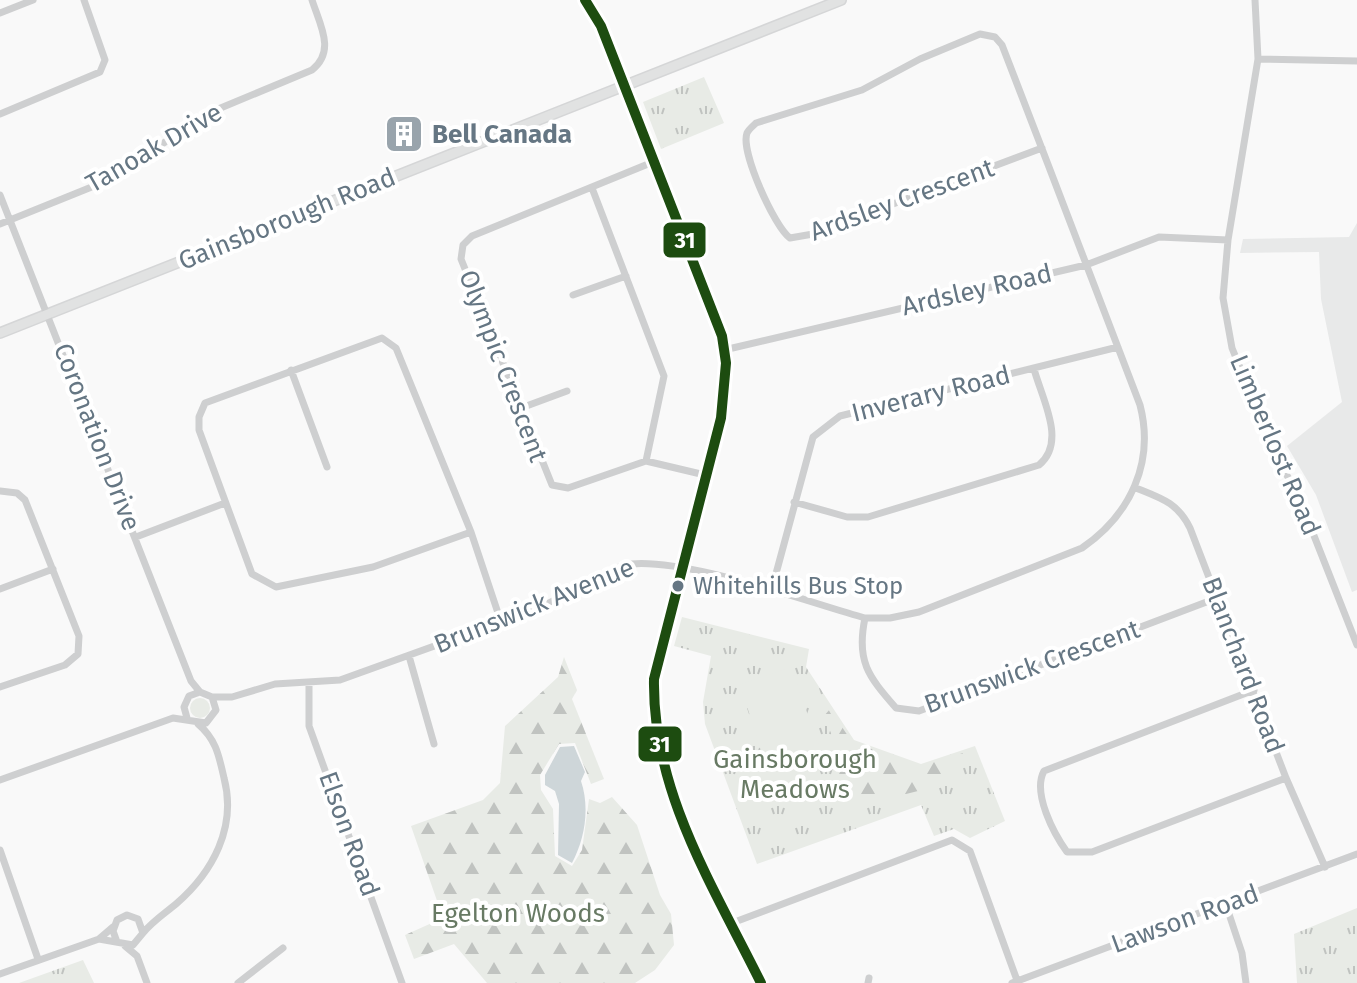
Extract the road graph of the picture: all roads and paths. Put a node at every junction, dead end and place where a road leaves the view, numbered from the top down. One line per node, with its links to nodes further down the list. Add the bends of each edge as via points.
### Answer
1 (33, 0): 7 (street)
2 (84, 0): 11 (street, via 105,60 100,72)
3 (312, 0): 16 (street, Tanoak Drive, via 326,52 312,70 211,112 104,182)
4 (585, 0): 10 (street, via 601,26)
5 (841, 0): 10 (main road, Gainsborough Road)
6 (1255, 0): 8 (street, Limberlost Road)
7 (0, 13)
8 (1258, 59): 9 (street); 18 (street, Limberlost Road)
9 (1357, 61)
10 (622, 86): 13 (street); 22 (main road, Gainsborough Road)
11 (0, 114)
12 (1042, 148): 12 (street, Ardsley Crescent, via 790,238 780,232 746,149 747,134 756,123 862,90 980,34 995,37 1002,45); 19 (street, Ardsley Crescent)
13 (653, 162): 14 (street, Olympic Crescent); 25 (street, via 714,309)
14 (592, 188): 20 (street); 29 (street, Olympic Crescent, via 472,236 463,245 461,259)
15 (0, 195): 16 (street, Coronation Drive)
16 (12, 219): 17 (street); 22 (street, Coronation Drive)
17 (0, 224)
18 (1228, 240): 19 (street, Ardsley Road, via 1159,237); 46 (street, Limberlost Road, via 1223,298 1232,348)
19 (1086, 265): 24 (street, Brunswick Avenue); 25 (street, Ardsley Road)
20 (626, 276): 21 (street); 30 (street, via 664,376)
21 (573, 295)
22 (49, 313): 23 (main road, Gainsborough Road); 38 (street, Coronation Drive)
23 (0, 333)
24 (1118, 347): 26 (street, Inverary Road); 33 (street, Brunswick Avenue, via 1145,424)
25 (724, 350): 32 (street, via 726,388)
26 (1034, 369): 35 (street, Inverary Road, via 832,420 813,437); 35 (street, via 1054,440 1039,465 868,517 847,517)
27 (291, 370): 31 (street); 36 (street, via 203,407 199,430); 37 (street, via 373,338 396,348)
28 (567, 391): 29 (street)
29 (521, 408): 30 (street, Olympic Crescent, via 552,485 568,488)
30 (646, 461): 32 (street)
31 (327, 467)
32 (705, 475): 39 (street)
33 (1136, 488): 43 (street, Blanchard Road, via 1182,510); 44 (street, Brunswick Avenue, via 1104,533 1082,548 919,612)
34 (0, 491): 40 (street, via 25,500)
35 (794, 502): 42 (street, Inverary Road)
36 (225, 503): 37 (street, via 252,574 276,587 373,567); 38 (street)
37 (471, 532): 45 (street)
38 (136, 537): 48 (street, Coronation Drive)
39 (683, 568): 42 (street, Brunswick Avenue); 45 (street, Brunswick Avenue, via 652,561 623,565); 71 (street, via 650,707 661,764)
40 (53, 569): 41 (street); 50 (street, via 79,636 78,654 65,665)
41 (0, 589)
42 (771, 592): 44 (street, Brunswick Avenue)
43 (1217, 598): 44 (street, Brunswick Crescent, via 919,711 896,708 872,679 861,656); 51 (street, Blanchard Road)
44 (865, 618)
45 (501, 622): 47 (street, Brunswick Avenue)
46 (1357, 645)
47 (409, 656): 49 (street, Brunswick Avenue, via 340,680); 62 (street)
48 (191, 681): 52 (street, Coronation Drive); 53 (street, Coronation Drive)
49 (309, 683): 55 (street, Brunswick Avenue, via 275,684); 83 (street, Elson Road, via 309,726)
50 (0, 687)
51 (1254, 690): 63 (street, Blanchard Road); 63 (street, via 1044,771 1040,785 1056,837 1067,852 1092,852)
52 (200, 692): 53 (street); 54 (street)
53 (189, 696): 56 (street)
54 (212, 697): 55 (street, Brunswick Avenue); 57 (street)
55 (232, 697): 57 (street, Brunswick Avenue)
56 (184, 707): 58 (street); 59 (street)
57 (214, 714): 60 (street); 61 (street)
58 (173, 718): 59 (street); 64 (street)
59 (187, 718): 60 (street)
60 (198, 724): 61 (street)
61 (210, 734): 70 (street, via 229,795 220,847 193,888)
62 (434, 744)
63 (1286, 778): 67 (street, Blanchard Road)
64 (0, 780)
65 (0, 850): 78 (street)
66 (1357, 854): 67 (street, Lawson Road)
67 (1325, 867): 68 (street, Lawson Road)
68 (1226, 905): 80 (street, Lawson Road); 85 (street)
69 (138, 919): 70 (street); 72 (street, via 123,916); 73 (street)
70 (155, 919): 73 (street)
71 (732, 923): 80 (street, via 952,840 970,851); 84 (street)
72 (113, 927): 74 (street); 75 (street)
73 (142, 936): 75 (street); 77 (street)
74 (99, 939): 75 (street); 78 (street)
75 (121, 944): 77 (street)
76 (283, 948): 82 (street)
77 (137, 956): 81 (street)
78 (38, 959): 79 (street)
79 (0, 974)
80 (1016, 982)
81 (147, 983)
82 (238, 983)
83 (402, 983)
84 (761, 983)
85 (1246, 983)

